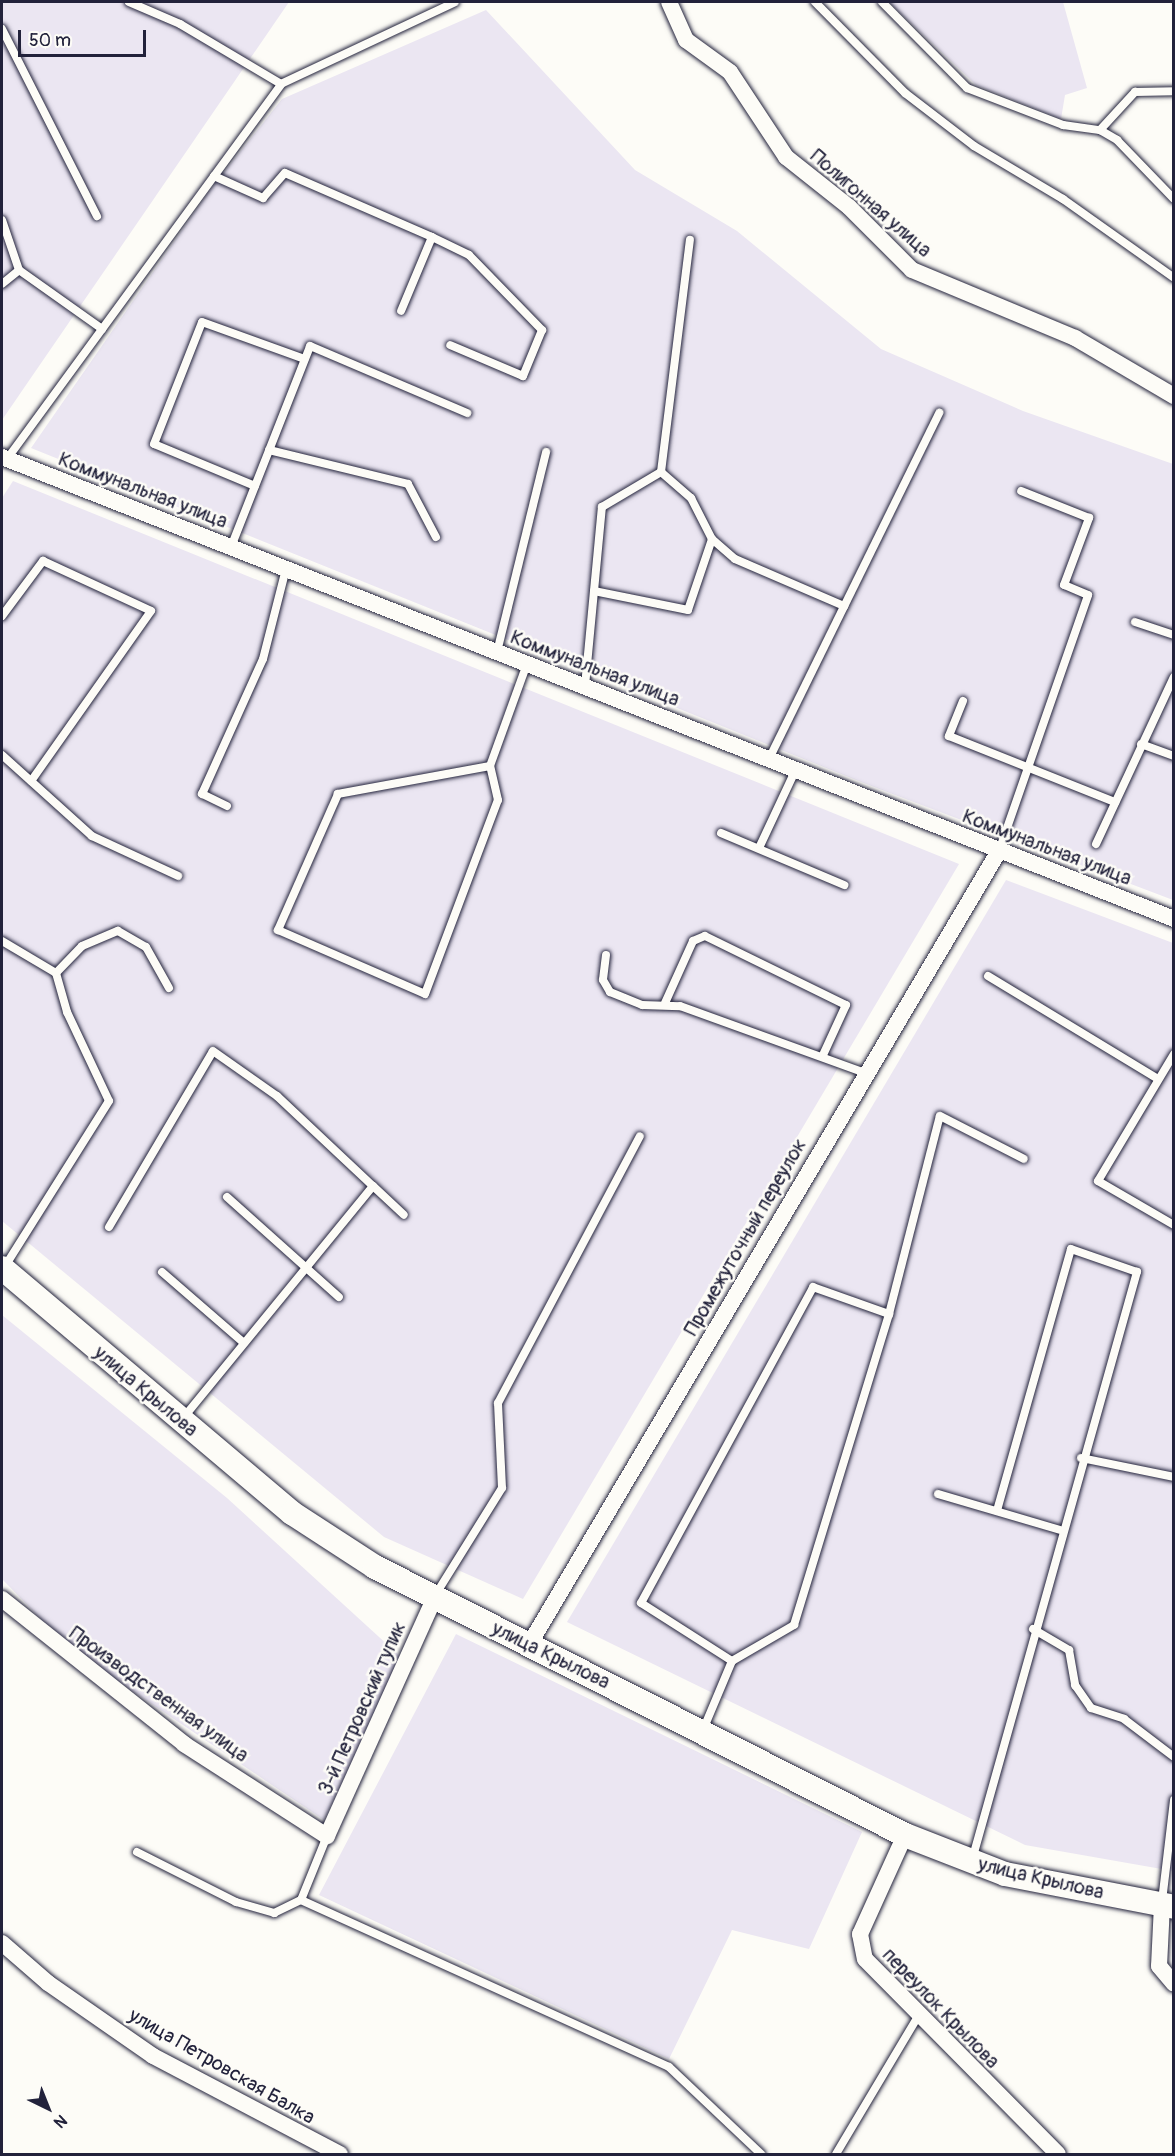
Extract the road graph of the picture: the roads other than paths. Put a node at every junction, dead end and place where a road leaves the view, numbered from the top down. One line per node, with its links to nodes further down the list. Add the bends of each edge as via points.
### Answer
1 (129, 2): 7 (lane, via 180,24)
2 (455, 2): 7 (lane)
3 (669, 2): 23 (street, Полигонная улица, via 686,40 730,72 786,157 849,207 912,270 1075,338)
4 (814, 2): 17 (lane, via 905,93)
5 (882, 2): 9 (lane, via 967,88 1063,125)
6 (2, 29): 12 (lane)
7 (281, 84): 10 (lane)
8 (1173, 92): 9 (lane, via 1135,92)
9 (1100, 130): 11 (lane, via 1117,140)
10 (214, 176): 14 (lane, via 263,198 285,173); 20 (lane)
11 (1173, 199)
12 (97, 216)
13 (2, 220): 16 (lane)
14 (432, 237): 19 (lane); 21 (lane, via 469,255 542,330 524,376)
15 (690, 240): 29 (lane)
16 (19, 270): 18 (lane); 20 (lane)
17 (1173, 278)
18 (2, 284)
19 (401, 311)
20 (102, 329): 28 (lane)
21 (450, 345)
22 (305, 359): 24 (lane, via 310,346); 26 (lane); 30 (lane, via 202,322 154,444)
23 (1173, 396)
24 (467, 413)
25 (939, 413): 37 (lane)
26 (269, 450): 30 (lane); 32 (lane, via 408,484)
27 (546, 452): 41 (lane)
28 (3, 461): 34 (street, Коммунальная улица)
29 (661, 472): 33 (lane, via 690,498); 36 (lane, via 602,507)
30 (255, 486): 34 (lane)
31 (1021, 491): 51 (lane, via 1089,518 1064,585 1088,595)
32 (436, 537)
33 (712, 539): 36 (lane, via 688,610); 37 (lane, via 735,559)
34 (231, 547): 35 (street, Коммунальная улица)
35 (286, 569): 41 (street, Коммунальная улица); 55 (lane, via 264,659 202,794)
36 (594, 591): 44 (lane)
37 (844, 606): 49 (lane)
38 (2, 616): 53 (lane, via 43,561 151,611)
39 (1136, 622): 40 (lane)
40 (1173, 635)
41 (497, 652): 42 (street, Коммунальная улица)
42 (527, 664): 44 (street, Коммунальная улица); 50 (lane)
43 (1173, 677): 46 (lane)
44 (585, 687): 49 (street, Коммунальная улица)
45 (963, 701): 51 (lane, via 949,736)
46 (1142, 744): 48 (lane); 54 (lane)
47 (2, 755): 53 (lane)
48 (1173, 756)
49 (769, 759): 52 (street, Коммунальная улица)
50 (490, 766): 50 (lane, via 338,794 278,930 425,994 498,801)
51 (1029, 767): 54 (lane); 59 (lane)
52 (796, 770): 58 (lane); 59 (street, Коммунальная улица)
53 (31, 781): 60 (lane, via 92,836)
54 (1114, 802): 57 (lane)
55 (227, 806)
56 (721, 833): 58 (lane)
57 (1096, 843)
58 (759, 848): 61 (lane)
59 (999, 851): 62 (street, Коммунальная улица); 71 (street, Промежуточный переулок)
60 (178, 876)
61 (844, 885)
62 (1173, 919)
63 (2, 941): 65 (lane)
64 (606, 955): 68 (lane, via 603,980 610,992 642,1005)
65 (56, 973): 67 (lane, via 82,946 118,931 146,947); 80 (lane, via 67,1012 109,1101)
66 (988, 976): 72 (lane)
67 (169, 988)
68 (665, 1002): 70 (lane); 70 (lane, via 693,941 705,936 846,1005)
69 (1173, 1054): 72 (lane)
70 (822, 1055): 71 (lane)
71 (865, 1073): 95 (street, Промежуточный переулок)
72 (1158, 1079): 78 (lane, via 1098,1181)
73 (640, 1136): 92 (lane, via 498,1403 502,1488)
74 (1024, 1159): 84 (lane, via 940,1116)
75 (373, 1186): 77 (lane); 79 (lane, via 277,1096 213,1051); 81 (lane)
76 (227, 1197): 81 (lane)
77 (404, 1215)
78 (1173, 1225)
79 (109, 1227)
80 (2, 1268): 86 (main road, улица Крылова)
81 (306, 1268): 83 (lane); 85 (lane)
82 (162, 1272): 85 (lane)
83 (339, 1297)
84 (889, 1314): 96 (lane, via 794,1624); 96 (lane, via 813,1287 641,1603)
85 (243, 1343): 86 (lane)
86 (180, 1421): 92 (main road, улица Крылова, via 337,1544)
87 (1082, 1458): 88 (lane); 90 (lane, via 1137,1272 1071,1249); 91 (lane)
88 (1173, 1476)
89 (938, 1494): 90 (lane)
90 (997, 1511): 91 (lane)
91 (1060, 1530): 94 (lane)
92 (435, 1597): 95 (main road, улица Крылова); 101 (street, 3-й Петровский тупик)
93 (2, 1599): 101 (street, Производственная улица, via 184,1744)
94 (1033, 1629): 98 (lane, via 1069,1650 1075,1685 1091,1708 1124,1719); 103 (lane)
95 (529, 1645): 97 (main road, улица Крылова)
96 (732, 1661): 97 (lane)
97 (702, 1730): 100 (main road, улица Крылова)
98 (1173, 1757)
99 (1173, 1800): 105 (lane)
100 (905, 1835): 103 (main road, улица Крылова); 108 (street, переулок Крылова, via 860,1934 865,1959)
101 (327, 1836): 104 (lane)
102 (137, 1852): 104 (lane, via 236,1902 274,1913)
103 (971, 1862): 105 (main road, улица Крылова)
104 (301, 1900): 110 (lane, via 669,2067)
105 (1168, 1906): 107 (street, via 1159,1966)
106 (2, 1943): 109 (street, улица Петровская Балка, via 48,1983 153,2055)
107 (1173, 1984)
108 (917, 2018): 111 (lane); 112 (street, переулок Крылова)
109 (339, 2154)
110 (761, 2154)
111 (836, 2154)
112 (1058, 2154)

